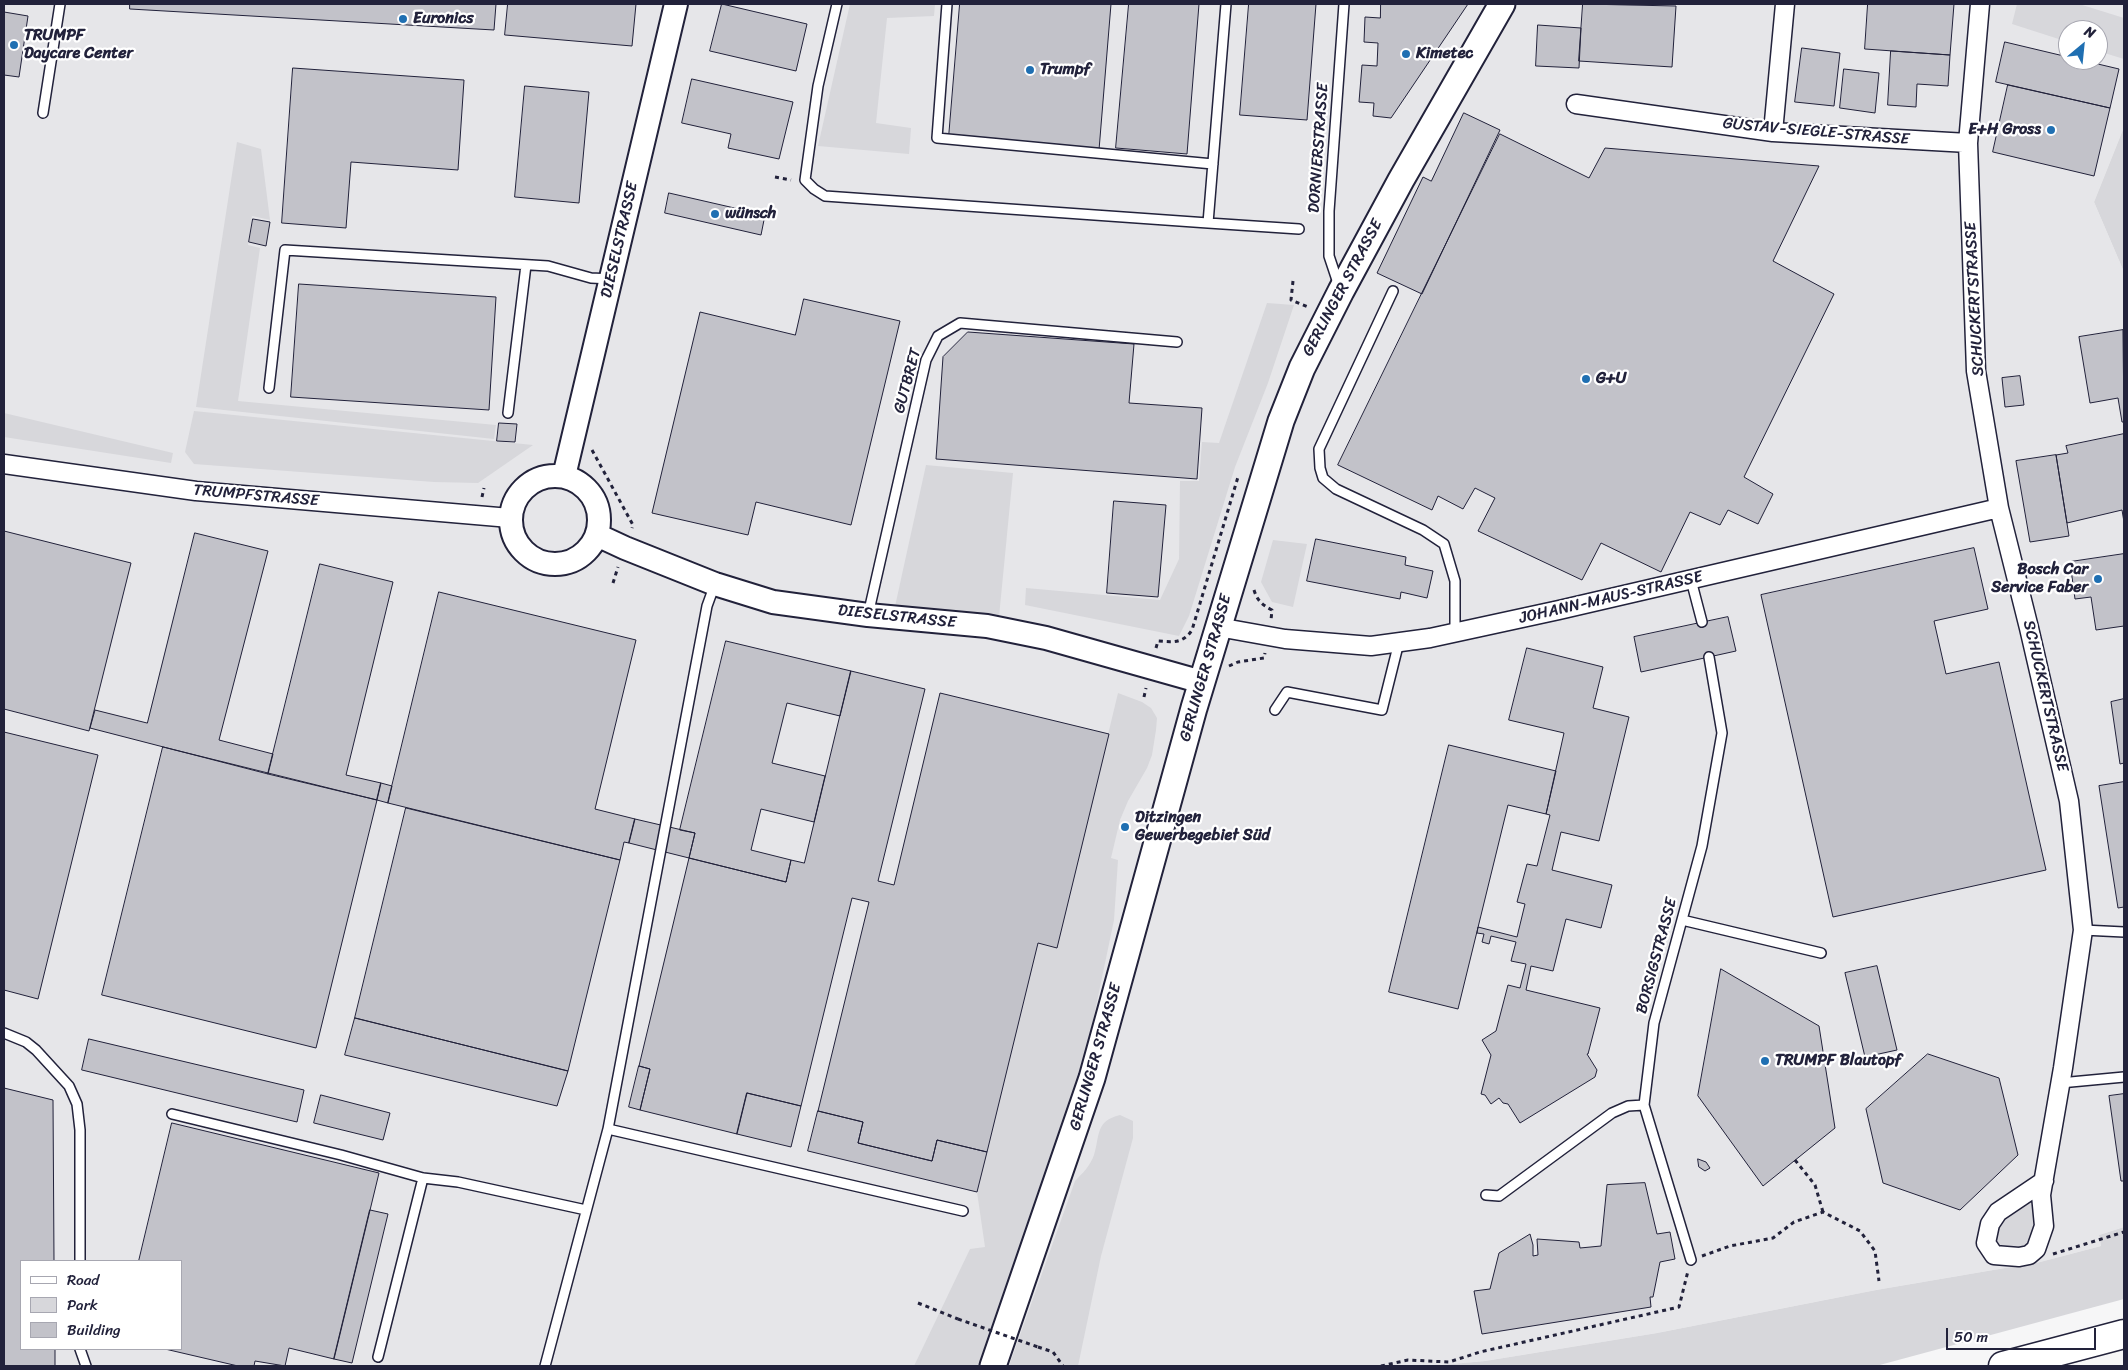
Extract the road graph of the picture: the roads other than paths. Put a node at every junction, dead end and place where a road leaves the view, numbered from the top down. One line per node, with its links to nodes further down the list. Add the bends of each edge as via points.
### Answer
1 (60, 4): 11 (lane)
2 (676, 4): 18 (street, DIESELSTRASSE)
3 (837, 4): 15 (lane, via 818,86 805,180 825,196)
4 (947, 4): 14 (lane, via 938,138)
5 (1226, 4): 14 (lane)
6 (1344, 4): 20 (lane, DORNIERSTRASSE, via 1329,210 1329,256)
7 (1502, 4): 20 (main road, GERLINGER STRASSE)
8 (1785, 4): 12 (street)
9 (1980, 4): 13 (street, SCHUCKERTSTRASSE)
10 (1576, 104): 12 (street, GUSTAV-SIEGLE-STRASSE)
11 (43, 113)
12 (1773, 132): 13 (street, GUSTAV-SIEGLE-STRASSE)
13 (1968, 143): 26 (street, SCHUCKERTSTRASSE, via 1976,370)
14 (1213, 164): 15 (lane)
15 (1208, 223): 16 (lane)
16 (1299, 230)
17 (526, 265): 18 (lane, via 548,266 591,278); 22 (lane, via 285,250); 23 (lane)
18 (611, 278): 25 (street, DIESELSTRASSE)
19 (1393, 291): 34 (lane, via 1319,449 1320,468 1323,478 1336,489 1423,530 1444,544 1455,582)
20 (1341, 292): 33 (main road, GERLINGER STRASSE, via 1302,368 1281,421)
21 (1177, 342): 31 (lane, GUTBRET, via 960,323 938,336 926,360)
22 (269, 388)
23 (508, 413)
24 (4, 464): 27 (street, TRUMPFSTRASSE, via 196,491)
25 (564, 476): 27 (street, via 549,475 534,480 514,502); 28 (street, via 576,480 594,498 600,523)
26 (1999, 508): 29 (street, JOHANN-MAUS-STRASSE); 40 (street, SCHUCKERTSTRASSE, via 2069,801)
27 (510, 518): 28 (street, via 512,533 520,547 531,558 546,564 562,564 577,559 589,549)
28 (597, 535): 30 (street, DIESELSTRASSE)
29 (1691, 580): 32 (lane); 34 (street, JOHANN-MAUS-STRASSE)
30 (715, 584): 31 (street, DIESELSTRASSE, via 773,602); 48 (lane, via 707,606)
31 (868, 615): 37 (street, DIESELSTRASSE, via 986,626 1046,638)
32 (1702, 622)
33 (1218, 627): 35 (street, JOHANN-MAUS-STRASSE, via 1268,636 1371,646); 37 (main road, GERLINGER STRASSE)
34 (1455, 632): 35 (street, JOHANN-MAUS-STRASSE)
35 (1399, 642): 38 (lane, via 1382,710 1287,692)
36 (1710, 657): 39 (lane, BORSIGSTRASSE, via 1722,732 1702,846)
37 (1202, 682): 61 (main road, GERLINGER STRASSE, via 1092,1078)
38 (1275, 710)
39 (1682, 920): 42 (lane); 46 (lane, BORSIGSTRASSE, via 1654,1022)
40 (2083, 930): 41 (lane); 45 (street, SCHUCKERTSTRASSE)
41 (2124, 932)
42 (1821, 953)
43 (4, 1033): 54 (lane, via 36,1050 69,1086 77,1104)
44 (2124, 1076): 45 (lane)
45 (2060, 1083): 50 (street, SCHUCKERTSTRASSE)
46 (1644, 1105): 51 (lane, via 1628,1106 1612,1113 1500,1196); 55 (lane, BORSIGSTRASSE)
47 (172, 1114): 49 (lane)
48 (608, 1129): 52 (lane); 53 (lane)
49 (423, 1178): 52 (lane, via 458,1182); 58 (lane)
50 (2044, 1181): 50 (street, SCHUCKERTSTRASSE, via 2041,1195 2044,1226 2036,1249 2019,1257 1994,1255 1986,1243 1990,1224 1998,1212)
51 (1486, 1195)
52 (586, 1210): 60 (lane)
53 (963, 1211)
54 (80, 1260)
55 (1691, 1260)
56 (2124, 1334): 62 (highway)
57 (80, 1350): 59 (lane)
58 (378, 1356)
59 (86, 1366)
60 (545, 1366)
61 (993, 1366)
62 (2003, 1366)

